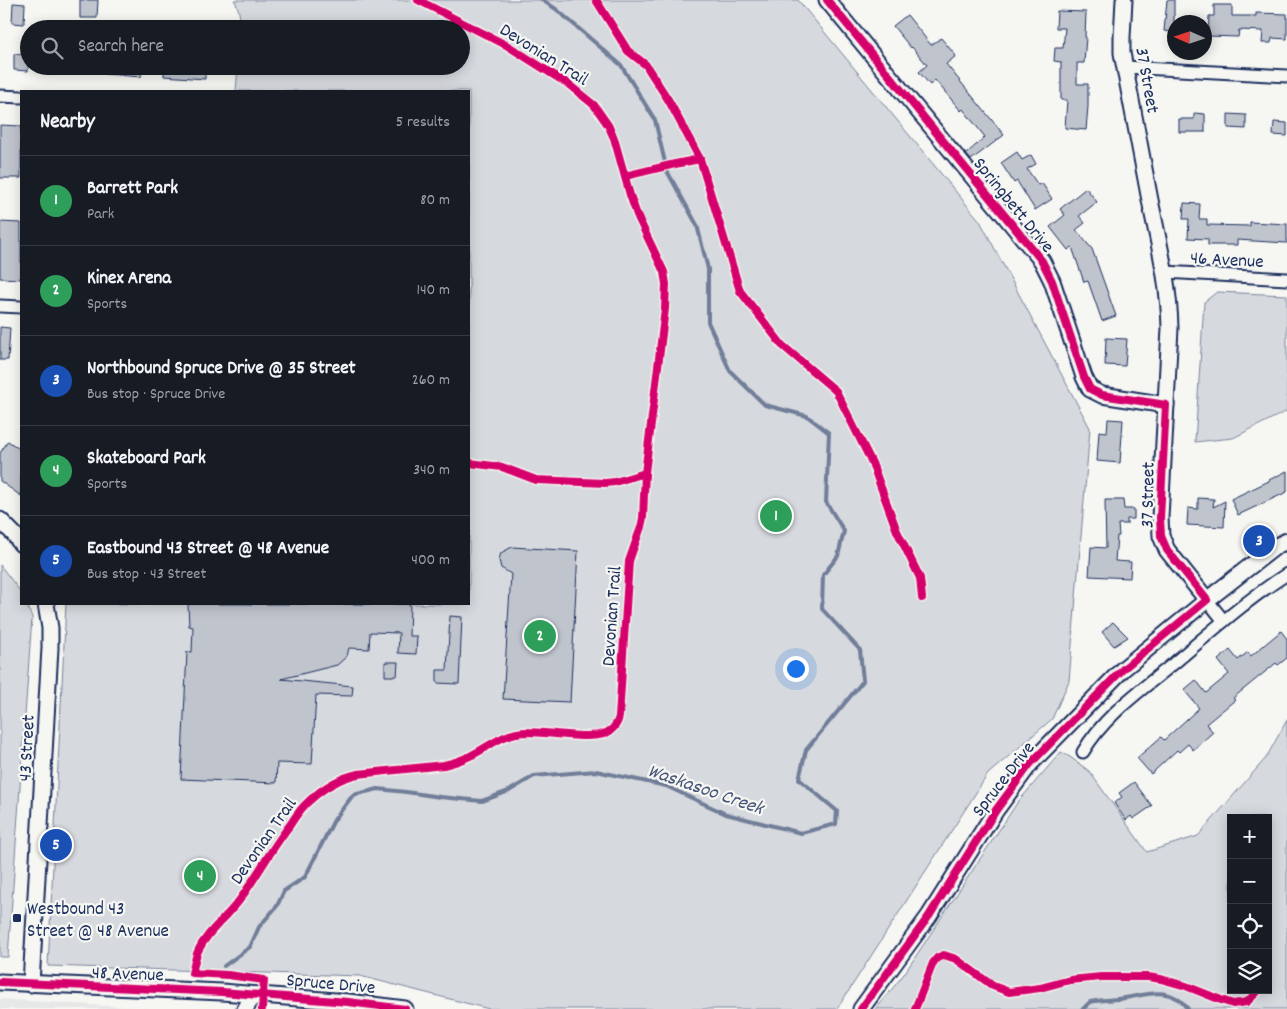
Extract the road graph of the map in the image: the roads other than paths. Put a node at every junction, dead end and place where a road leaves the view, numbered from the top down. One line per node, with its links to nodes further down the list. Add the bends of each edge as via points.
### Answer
1 (828, 0): 11 (street, Springbett Drive, via 1042,261 1090,389 1102,395)
2 (1124, 0): 3 (street, 37 Street, via 1122,42)
3 (1125, 66): 4 (street); 7 (street, 37 Street)
4 (1287, 76)
5 (0, 96): 6 (street)
6 (20, 97)
7 (1165, 272): 8 (street, 46 Avenue); 11 (street, 37 Street, via 1170,308)
8 (1287, 279)
9 (0, 306): 10 (street)
10 (20, 307)
11 (1166, 405): 16 (street, 37 Street, via 1161,536 1167,550)
12 (3, 522): 14 (street)
13 (1287, 541): 16 (street, Spruce Drive, via 1276,546)
14 (20, 543)
15 (1287, 574): 18 (street)
16 (1207, 600): 18 (street, 37 Street); 25 (street, Spruce Drive, via 1123,669 1030,764 996,810 929,916)
17 (46, 605): 21 (street, 43 Street, via 50,648)
18 (1224, 621): 19 (street, via 1112,715)
19 (1082, 752)
20 (0, 982): 21 (street, 48 Avenue)
21 (31, 984): 22 (street, 48 Avenue)
22 (254, 995): 23 (street); 24 (street, Spruce Drive)
23 (245, 1009)
24 (404, 1009)
25 (861, 1009)

